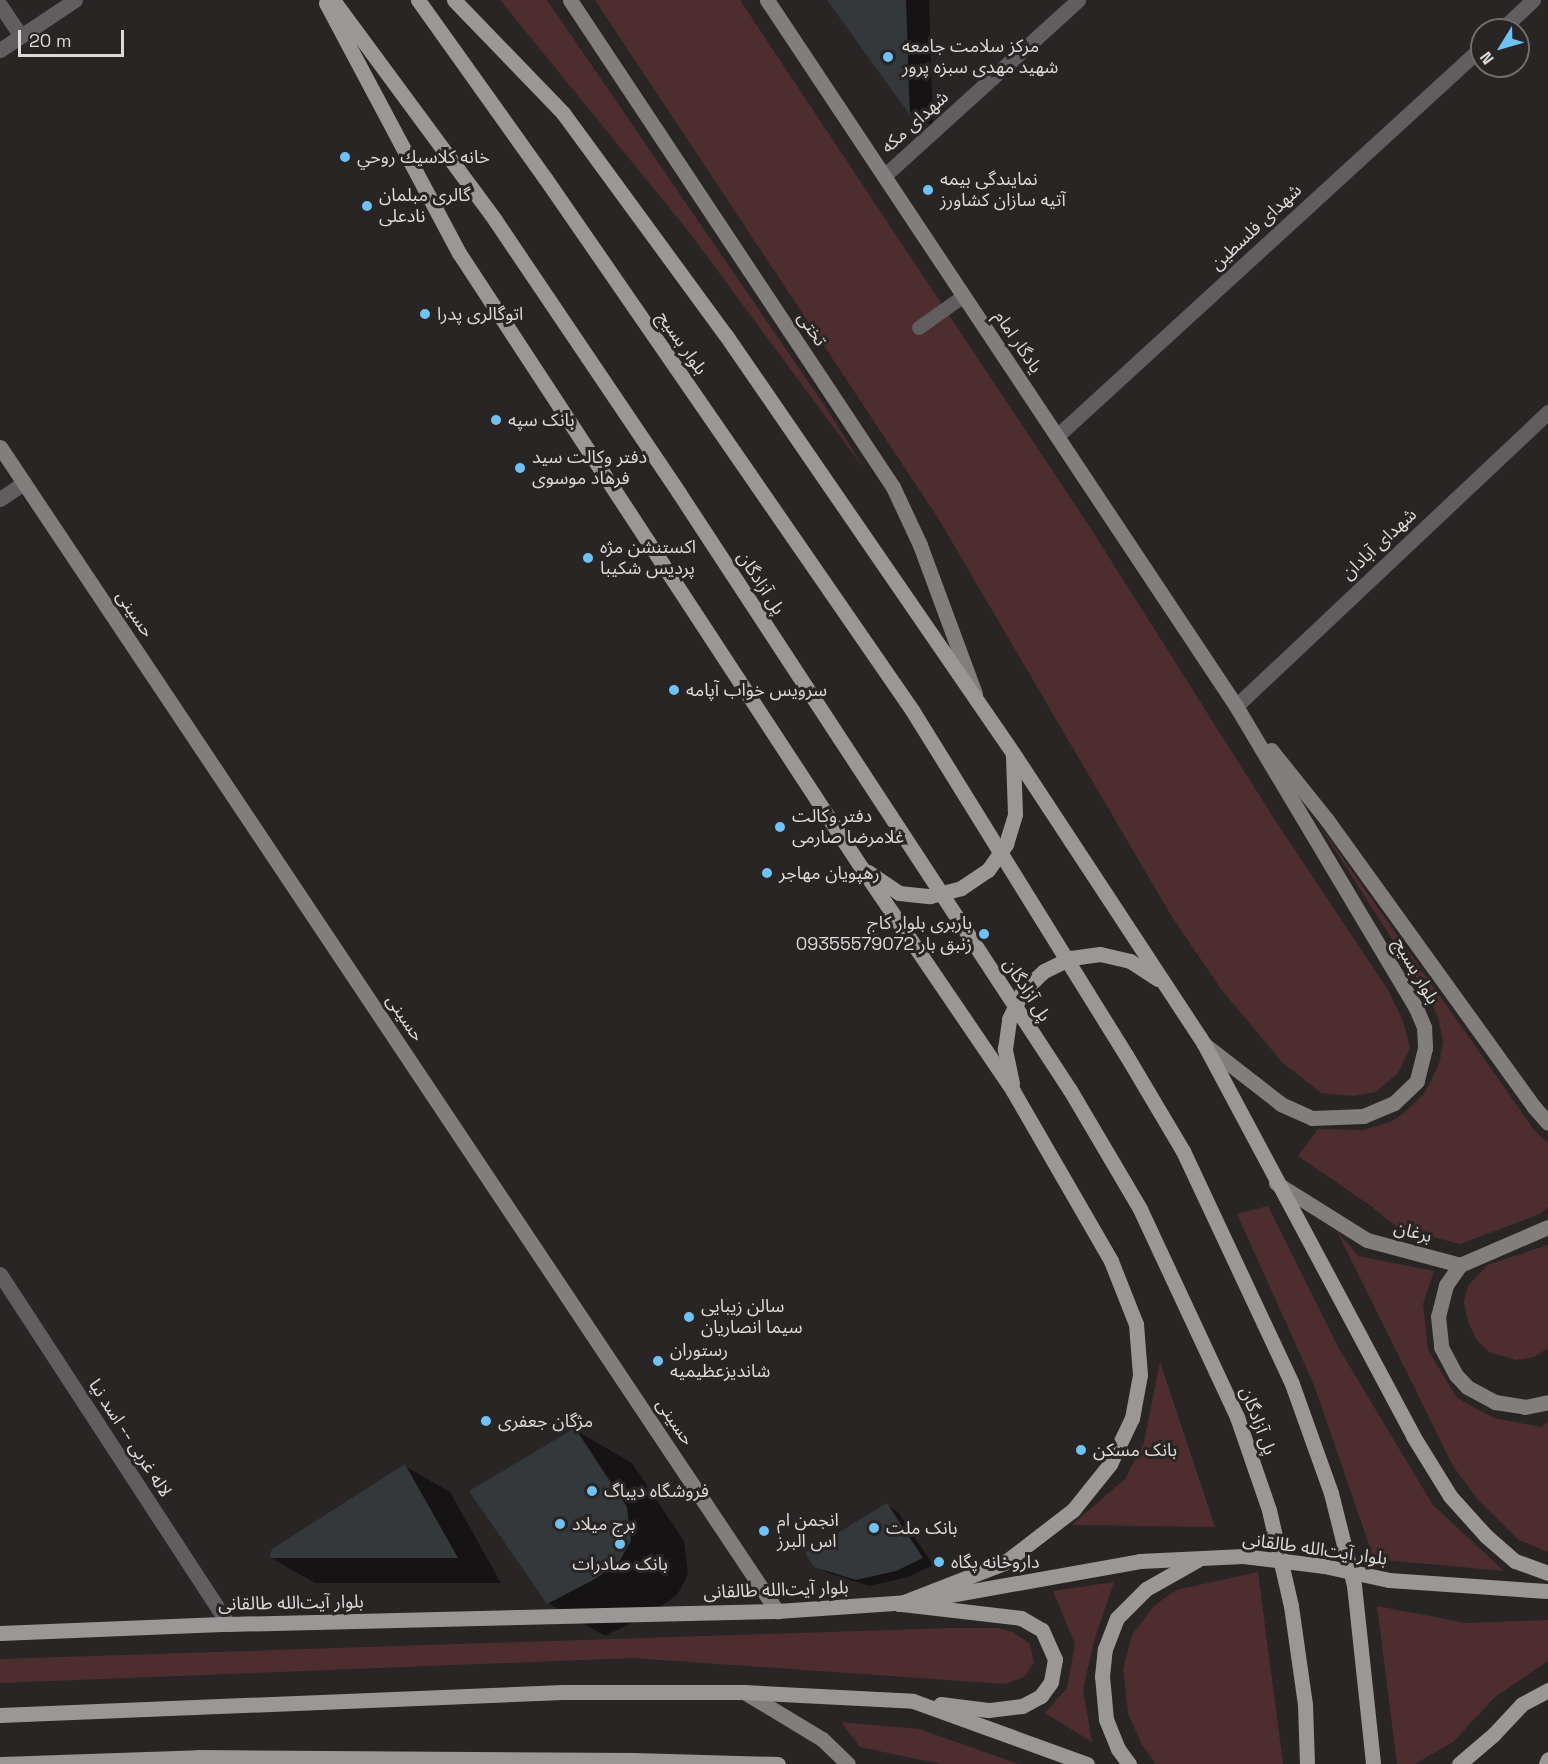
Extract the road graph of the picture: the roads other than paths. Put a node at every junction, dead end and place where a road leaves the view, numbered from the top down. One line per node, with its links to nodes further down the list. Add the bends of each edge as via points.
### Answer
1 (75, 0): 12 (street)
2 (324, 0): 26 (main road, via 459,254)
3 (333, 0): 53 (main road, پل آزادگان, via 495,220 678,492 1063,1080 1140,1209 1238,1417 1269,1510 1291,1606 1305,1704)
4 (418, 0): 54 (main road, بلوار بسیج, via 912,710 1183,1151 1292,1384 1331,1493 1354,1586)
5 (454, 0): 23 (main road, via 563,113 725,334)
6 (570, 0): 23 (street, تختی, via 893,487 920,545)
7 (767, 0): 15 (street, یادگار امام)
8 (1078, 0): 15 (street, شهدای مکه)
9 (1533, 0): 11 (street)
10 (0, 5): 12 (street)
11 (1514, 18)
12 (21, 36): 13 (street)
13 (0, 50)
14 (1470, 58): 19 (street, شهدای فلسطین)
15 (884, 176): 16 (street, یادگار امام)
16 (964, 296): 17 (lane); 19 (street, یادگار امام)
17 (919, 328)
18 (1548, 412): 24 (street, شهدای آبادان)
19 (1057, 436): 24 (street, یادگار امام)
20 (0, 447): 21 (street, حسینی)
21 (24, 483): 22 (street); 40 (street, حسینی)
22 (0, 499)
23 (979, 703): 25 (main road)
24 (1236, 706): 28 (street, بلوار بسیج, via 1416,1008 1424,1027 1425,1048 1417,1081 1394,1103 1364,1116 1312,1118 1281,1104); 30 (street, via 1327,820)
25 (1013, 753): 26 (main road, via 1015,814 1006,844 988,870 961,888 930,897 899,893); 27 (main road)
26 (861, 867): 29 (main road)
27 (1176, 999): 28 (main road); 29 (main road, via 1156,976 1130,961 1110,956 1071,958 1044,971 1022,992 1009,1019 1005,1049)
28 (1204, 1044): 31 (main road)
29 (1013, 1091): 39 (main road, via 1111,1261 1136,1324 1140,1375 1132,1418 1110,1464 1073,1510 1004,1563)
30 (1548, 1123)
31 (1276, 1182): 33 (street, برغان, via 1367,1240); 37 (main road, via 1413,1436 1450,1496 1515,1561)
32 (1548, 1227): 33 (street)
33 (1460, 1265): 35 (street, via 1446,1285 1438,1316 1441,1347 1456,1375 1467,1387 1495,1402 1525,1407)
34 (0, 1274): 41 (street, لاله غربی -- اسد نیا)
35 (1548, 1402)
36 (1199, 1558): 38 (main road, بلوار آیت‌الله طالقانی, via 1243,1556 1324,1566 1389,1580); 39 (main road, بلوار آیت‌الله طالقانی, via 1140,1561); 52 (main road, via 1146,1589 1117,1618 1105,1649 1102,1676 1106,1719)
37 (1548, 1573)
38 (1548, 1591)
39 (899, 1604): 40 (main road, بلوار آیت‌الله طالقانی); 45 (main road, via 1021,1618 1042,1630 1055,1659 1051,1682 1041,1696 1022,1706 988,1710)
40 (777, 1611): 41 (main road, بلوار آیت‌الله طالقانی)
41 (228, 1624): 42 (main road, بلوار آیت‌الله طالقانی)
42 (0, 1633)
43 (1548, 1690): 55 (main road, via 1522,1704)
44 (744, 1692): 45 (main road); 46 (main road, via 563,1692); 50 (street, via 822,1739)
45 (913, 1701): 51 (main road)
46 (0, 1715)
47 (1548, 1759): 56 (main road)
48 (1, 1764): 49 (main road, via 198,1757)
49 (778, 1764)
50 (848, 1764)
51 (1087, 1764)
52 (1129, 1764)
53 (1307, 1764)
54 (1373, 1764)
55 (1459, 1764)
56 (1546, 1764)

